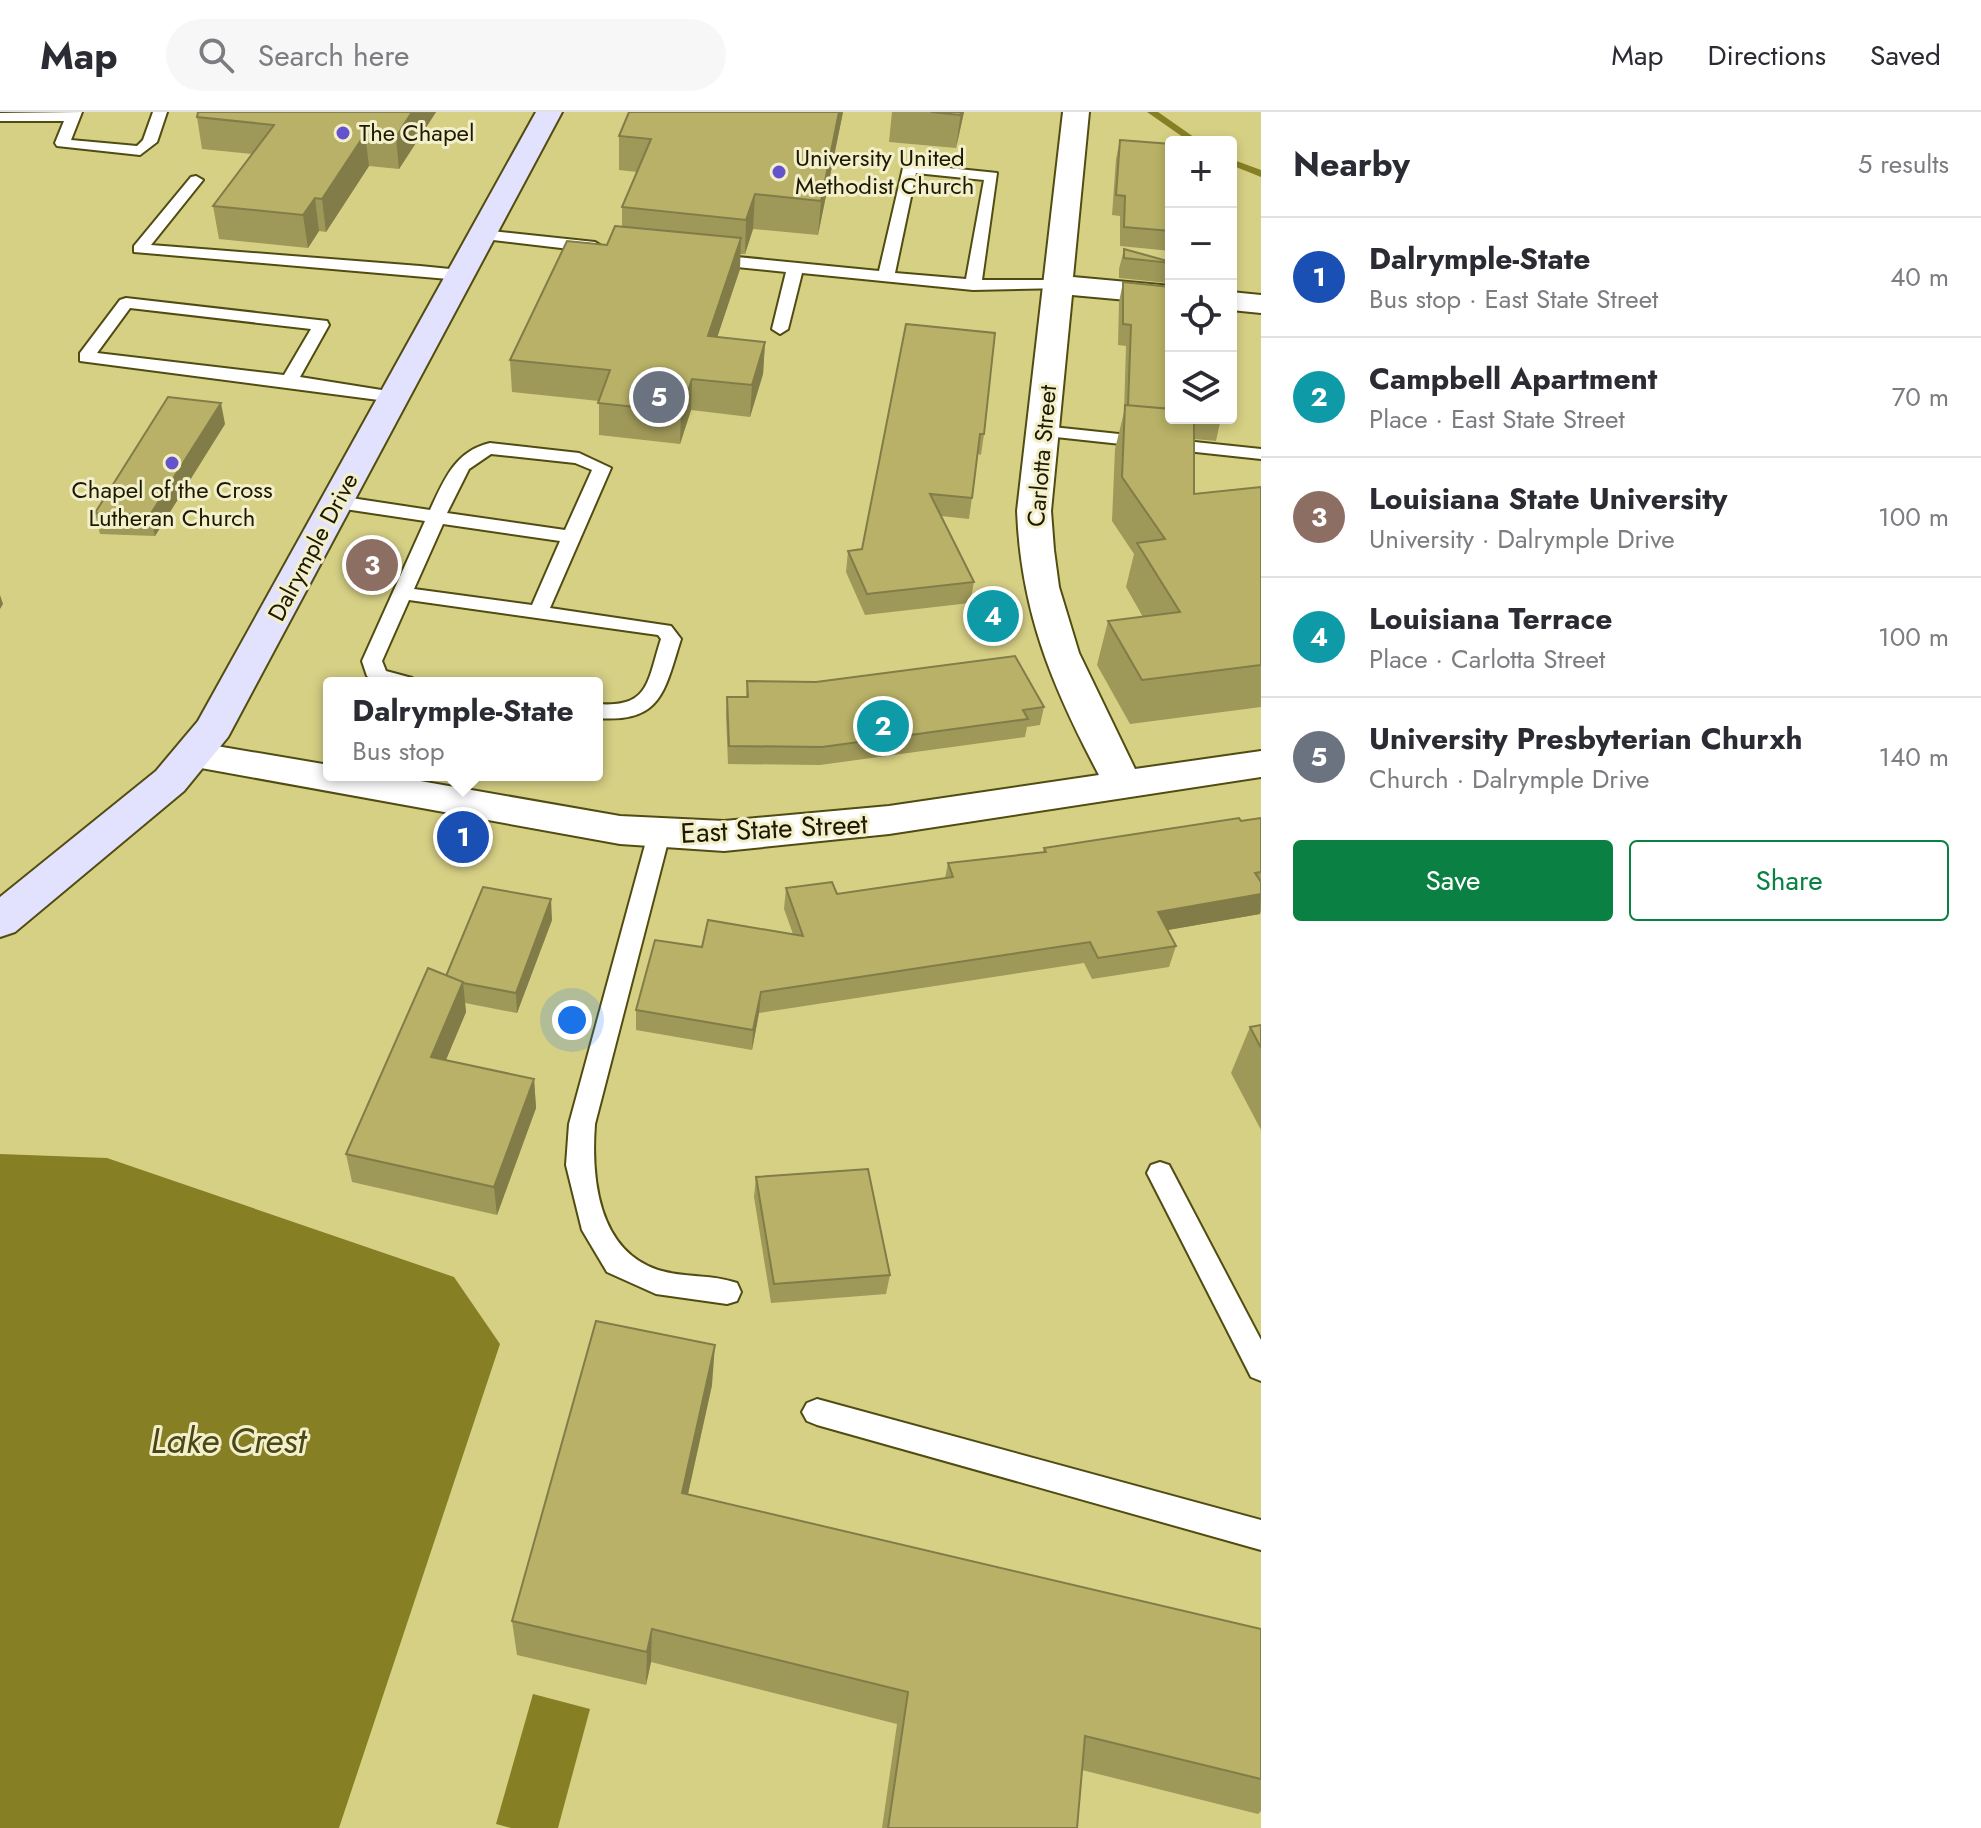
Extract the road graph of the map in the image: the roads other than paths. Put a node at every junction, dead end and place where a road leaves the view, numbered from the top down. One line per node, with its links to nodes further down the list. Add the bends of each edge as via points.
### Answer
1 (160, 112): 4 (lane, via 150,142 140,151 62,143)
2 (549, 112): 7 (street, Dalrymple Drive)
3 (1076, 112): 14 (street, Carlotta Street)
4 (74, 114): 5 (lane)
5 (0, 117)
6 (196, 180): 11 (lane, via 140,249 249,262 338,263)
7 (482, 235): 8 (lane); 11 (street, Dalrymple Drive)
8 (607, 248)
9 (685, 257): 10 (lane)
10 (795, 268): 12 (lane); 18 (lane)
11 (460, 275): 20 (street, Dalrymple Drive)
12 (886, 276): 13 (lane); 13 (lane, via 910,168 992,176)
13 (973, 285): 14 (lane)
14 (1060, 285): 15 (street); 21 (street, Carlotta Street)
15 (1165, 294)
16 (1237, 302): 17 (street)
17 (1261, 304)
18 (780, 329)
19 (289, 381): 19 (lane, via 180,368 86,357 126,303 321,325); 20 (lane)
20 (394, 397): 23 (street, Dalrymple Drive)
21 (1043, 431): 22 (lane); 34 (street, Carlotta Street, via 1034,563 1064,672)
22 (1261, 454)
23 (338, 502): 24 (lane); 30 (street, Dalrymple Drive, via 225,711)
24 (436, 517): 25 (lane); 25 (lane, via 474,452 490,448 579,458 602,468); 26 (lane)
25 (571, 537): 27 (lane)
26 (402, 593): 27 (lane); 28 (lane, via 372,661)
27 (539, 611): 29 (lane, via 653,626 671,639 647,705 636,712)
28 (381, 677)
29 (603, 712)
30 (193, 755): 32 (street, East State Street); 36 (street, Dalrymple Drive, via 170,781)
31 (1261, 764): 34 (street, East State Street)
32 (323, 777)
33 (346, 781): 35 (street, East State Street)
34 (1123, 783): 35 (street, East State Street, via 858,824 724,836)
35 (659, 834): 38 (lane, via 582,1124 579,1165 595,1230 617,1264 656,1282)
36 (0, 921)
37 (1160, 1173): 39 (lane)
38 (727, 1292)
39 (1261, 1368)
40 (817, 1412): 41 (lane)
41 (1261, 1535)

